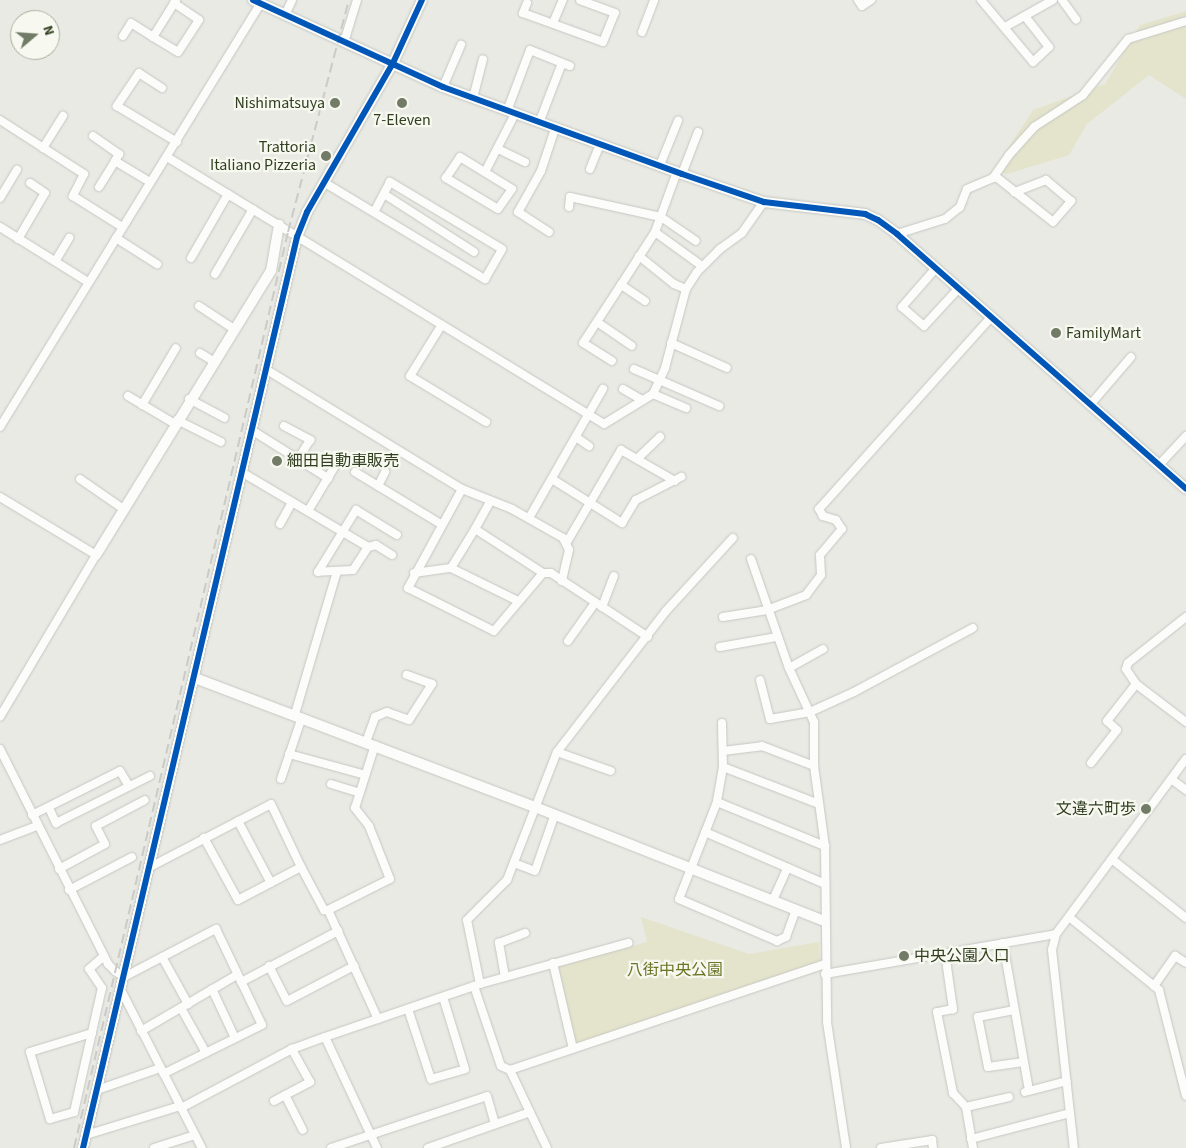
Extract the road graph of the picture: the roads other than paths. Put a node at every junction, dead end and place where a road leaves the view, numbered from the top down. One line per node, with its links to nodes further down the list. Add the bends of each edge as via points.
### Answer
1 (292, 0): 15 (street)
2 (357, 0): 24 (street)
3 (422, 0): 27 (street)
4 (563, 0): 19 (street)
5 (580, 0): 19 (street, via 615,13 603,42)
6 (654, 0): 21 (street)
7 (858, 0): 8 (street, via 862,6)
8 (871, 0)
9 (981, 0): 20 (street)
10 (1054, 0): 16 (street)
11 (1062, 0): 17 (street)
12 (175, 2): 23 (street); 23 (street, via 199,20 178,52)
13 (257, 2): 15 (street); 41 (street)
14 (527, 3): 19 (street, via 523,13)
15 (286, 13): 24 (street)
16 (1025, 16): 20 (street); 20 (street, via 1049,47 1033,62)
17 (1076, 19)
18 (1186, 21): 53 (street, via 1128,38 1083,95 1034,126)
19 (553, 24)
20 (1005, 27)
21 (642, 32)
22 (123, 36): 23 (street, via 131,24)
23 (153, 37)
24 (345, 39): 27 (street)
25 (461, 44): 30 (street)
26 (484, 59): 32 (street)
27 (393, 63): 30 (street); 55 (street)
28 (562, 63): 29 (street); 33 (street, via 530,50); 37 (street)
29 (570, 66)
30 (443, 87): 32 (street)
31 (162, 88): 41 (street, via 139,73 117,106)
32 (473, 98): 33 (street)
33 (511, 112): 37 (street); 44 (street)
34 (63, 116): 43 (street)
35 (0, 120): 43 (street)
36 (678, 121): 48 (street)
37 (539, 123): 38 (street)
38 (555, 129): 42 (street); 70 (street, via 541,171 518,212)
39 (698, 132): 52 (street)
40 (93, 136): 46 (street, via 119,154)
41 (176, 142): 45 (street)
42 (600, 144): 48 (street); 49 (street)
43 (43, 148): 69 (street, via 84,174 73,196)
44 (498, 149): 47 (street); 51 (street)
45 (167, 157): 54 (street); 59 (street)
46 (116, 161): 54 (street); 57 (street)
47 (525, 162)
48 (660, 165): 52 (street)
49 (590, 169)
50 (17, 170): 61 (street)
51 (484, 172): 51 (street, via 460,157 446,178 498,209 512,189)
52 (679, 173): 62 (street); 66 (street)
53 (995, 176): 58 (street); 72 (street, via 968,189 960,207 946,219)
54 (150, 182): 69 (street)
55 (325, 182): 65 (street); 73 (street)
56 (30, 183): 76 (street, via 45,192)
57 (100, 187)
58 (1014, 192): 58 (street, via 1053,222 1071,201 1046,180)
59 (228, 194): 64 (street); 80 (street)
60 (384, 194): 65 (street); 65 (street, via 390,182 502,248 485,279); 78 (street)
61 (0, 198)
62 (764, 202): 72 (street, via 865,214); 83 (street, via 742,233)
63 (569, 208): 66 (street, via 570,197)
64 (253, 209): 67 (street); 85 (street)
65 (374, 212)
66 (661, 217): 71 (street); 77 (street)
67 (279, 225): 73 (street); 95 (street, via 271,270)
68 (0, 227): 76 (street)
69 (122, 227): 75 (street)
70 (549, 232)
71 (655, 232): 79 (street); 83 (street)
72 (897, 234): 84 (street)
73 (297, 237): 94 (street); 105 (street)
74 (69, 238): 81 (street)
75 (116, 238): 82 (street); 86 (street)
76 (18, 239): 81 (street)
77 (696, 241)
78 (474, 252)
79 (639, 256): 87 (street); 89 (street, via 674,284)
80 (191, 258)
81 (56, 260): 86 (street)
82 (158, 264)
83 (702, 266): 89 (street)
84 (936, 268): 88 (street); 88 (street, via 902,307 924,326)
85 (215, 274)
86 (88, 282): 122 (street)
87 (621, 285): 90 (street); 93 (street)
88 (959, 288): 92 (street)
89 (686, 289): 96 (street)
90 (645, 302)
91 (199, 306): 95 (street)
92 (991, 317): 114 (street); 168 (street, via 819,509 823,516 836,520 842,529 820,555 822,571 818,580 806,595)
93 (597, 322): 97 (street); 102 (street, via 583,343)
94 (441, 326): 117 (street); 120 (street, via 410,376)
95 (234, 329): 101 (street)
96 (671, 343): 103 (street); 106 (street)
97 (632, 346)
98 (176, 348): 113 (street)
99 (200, 353): 101 (street)
100 (1132, 357): 114 (street)
101 (214, 361): 111 (street)
102 (612, 361)
103 (727, 368)
104 (634, 369): 106 (street)
105 (267, 370): 123 (street); 140 (street)
106 (659, 380): 109 (street); 115 (street)
107 (603, 389): 117 (street)
108 (623, 390): 112 (street)
109 (652, 394): 112 (street); 116 (street)
110 (128, 396): 113 (street)
111 (189, 400): 118 (street); 119 (street)
112 (642, 400): 117 (street, via 604,424)
113 (142, 404): 119 (street)
114 (1090, 405): 131 (street)
115 (719, 406)
116 (686, 408)
117 (588, 416): 125 (street)
118 (224, 418)
119 (176, 422): 127 (street); 146 (street)
120 (486, 422)
121 (284, 426): 129 (street, via 310,440)
122 (0, 427)
123 (253, 431): 129 (street); 135 (street)
124 (1186, 436): 131 (street)
125 (576, 437): 128 (street); 138 (street)
126 (660, 437): 130 (street)
127 (221, 442)
128 (589, 446)
129 (298, 459): 136 (street)
130 (637, 459): 145 (street, via 621,450); 145 (street, via 678,479 636,500 622,523)
131 (1159, 465): 141 (street)
132 (336, 466): 136 (street)
133 (355, 472): 139 (street)
134 (385, 472): 139 (street)
135 (243, 473): 143 (street); 179 (street)
136 (328, 478): 147 (street)
137 (80, 479): 146 (street)
138 (552, 479): 145 (street); 148 (street)
139 (378, 486): 150 (street)
140 (462, 488): 144 (street); 150 (street)
141 (1186, 489)
142 (0, 496): 157 (street)
143 (292, 502): 147 (street); 149 (street)
144 (490, 502): 148 (street); 151 (street)
145 (589, 504): 155 (street)
146 (122, 508): 157 (street)
147 (308, 511): 152 (street)
148 (529, 518): 155 (street)
149 (280, 524)
150 (441, 524): 162 (street)
151 (475, 529): 160 (street); 163 (street)
152 (342, 531): 153 (street, via 356,510); 156 (street); 161 (street, via 318,572)
153 (397, 535)
154 (732, 538): 172 (street, via 666,611)
155 (567, 542): 165 (street, via 569,562)
156 (368, 546): 158 (street, via 376,545); 161 (street, via 354,570)
157 (96, 555): 182 (street)
158 (392, 555)
159 (751, 559): 168 (street)
160 (451, 568): 162 (street); 166 (street)
161 (337, 571): 184 (street)
162 (414, 573): 166 (street, via 408,588 494,631)
163 (543, 573): 165 (street, via 551,573); 166 (street)
164 (614, 576): 167 (street)
165 (562, 580): 167 (street)
166 (518, 601)
167 (599, 605): 172 (street); 174 (street)
168 (767, 610): 169 (street); 173 (street)
169 (723, 617)
170 (1186, 617): 181 (street, via 1128,663 1128,675)
171 (973, 628): 183 (street)
172 (648, 637): 191 (street)
173 (777, 637): 175 (street); 177 (street)
174 (568, 641)
175 (720, 647)
176 (823, 649): 177 (street)
177 (789, 668): 183 (street)
178 (407, 675): 188 (street, via 432,684 409,720 387,712 375,717)
179 (195, 678): 184 (street); 222 (street)
180 (760, 680): 183 (street, via 770,719)
181 (1136, 684): 186 (street); 194 (street, via 1106,721 1117,730)
182 (4, 703): 185 (street)
183 (810, 712): 195 (street, via 816,732)
184 (298, 715): 188 (street); 192 (street)
185 (0, 717)
186 (1186, 722)
187 (722, 723): 190 (street)
188 (371, 744): 198 (street); 209 (street)
189 (0, 749): 212 (street)
190 (723, 751): 195 (street, via 762,746); 196 (street)
191 (557, 752): 197 (street); 209 (street)
192 (289, 754): 198 (street); 200 (street)
193 (1186, 759): 201 (street)
194 (1091, 763)
195 (814, 766): 208 (street)
196 (723, 767): 207 (street); 208 (street)
197 (611, 771)
198 (366, 775): 205 (street)
199 (150, 776): 203 (street)
200 (281, 779)
201 (1171, 779): 204 (street); 220 (street)
202 (331, 784): 205 (street)
203 (129, 786): 210 (street, via 120,771); 210 (street, via 56,823)
204 (1186, 790)
205 (360, 793): 231 (street, via 355,808 369,826 390,880)
206 (145, 800): 226 (street, via 96,826 105,844)
207 (717, 802): 215 (street); 218 (street)
208 (819, 804): 218 (street)
209 (535, 807): 211 (street); 221 (street)
210 (49, 808): 212 (street)
211 (555, 814): 221 (street, via 535,871); 224 (street)
212 (32, 815): 214 (street)
213 (238, 821): 216 (street); 223 (street, via 271,804); 227 (street)
214 (37, 826): 217 (street); 226 (street)
215 (705, 832): 224 (street); 225 (street)
216 (204, 838): 222 (street); 227 (street, via 238,900)
217 (0, 840)
218 (825, 846): 228 (street)
219 (132, 857): 229 (street)
220 (1113, 860): 233 (street); 234 (street)
221 (514, 863): 253 (street, via 507,880 467,920)
222 (150, 867): 250 (street)
223 (301, 867): 227 (street); 231 (street, via 324,910)
224 (692, 868): 230 (street); 232 (street, via 679,900 777,941 786,937)
225 (787, 868): 228 (street); 230 (street)
226 (59, 869): 229 (street)
227 (270, 883)
228 (825, 884): 235 (street)
229 (69, 890): 242 (street)
230 (773, 900): 232 (street)
231 (328, 910): 236 (street)
232 (796, 910): 235 (street)
233 (1069, 918): 238 (street); 254 (street)
234 (1186, 918)
235 (824, 921): 246 (street)
236 (338, 931): 247 (street); 248 (street)
237 (525, 933): 251 (street, via 499,943)
238 (1056, 934): 240 (street); 272 (street, via 1052,950)
239 (628, 943): 244 (street)
240 (1003, 943): 241 (street); 260 (street)
241 (945, 953): 249 (street); 279 (street, via 953,1009 938,1012 953,1093)
242 (104, 956): 250 (street, via 108,964); 263 (street, via 89,969 102,988)
243 (162, 958): 250 (street); 252 (street, via 216,929); 258 (street)
244 (554, 963): 251 (street); 267 (street)
245 (1186, 963): 254 (street, via 1176,956)
246 (825, 964): 249 (street); 267 (street)
247 (269, 966): 248 (street, via 288,1001); 252 (street)
248 (354, 966): 261 (street)
249 (825, 974): 296 (street, via 827,1022)
250 (124, 977): 256 (street)
251 (505, 977): 253 (street)
252 (239, 979): 255 (street); 265 (street, via 262,1026)
253 (477, 985): 257 (street); 270 (street, via 501,1066)
254 (1154, 986): 275 (street, via 1159,990)
255 (212, 989): 258 (street); 265 (street)
256 (121, 990): 262 (street); 273 (street)
257 (443, 997): 259 (street); 259 (street, via 465,1069 431,1079)
258 (184, 1006): 262 (street); 268 (street)
259 (408, 1008): 261 (street)
260 (1014, 1010): 269 (street); 269 (street, via 978,1017 988,1067)
261 (378, 1019): 264 (street)
262 (141, 1030): 271 (street)
263 (92, 1032): 263 (street, via 74,1112 50,1119 30,1052)
264 (325, 1037): 266 (street); 286 (street)
265 (236, 1038): 268 (street)
266 (292, 1049): 274 (street, via 310,1082); 278 (street)
267 (573, 1049): 270 (street)
268 (206, 1053): 271 (street)
269 (1024, 1062): 272 (street, via 1027,1092)
270 (510, 1070): 280 (street)
271 (162, 1071): 273 (street); 278 (street)
272 (1066, 1081): 281 (street)
273 (97, 1090): 284 (street)
274 (285, 1095): 277 (street); 283 (street)
275 (1186, 1096)
276 (1009, 1097): 279 (street)
277 (274, 1101)
278 (180, 1107): 284 (street); 285 (street)
279 (966, 1107): 287 (street)
280 (530, 1112): 282 (street); 295 (street)
281 (1070, 1113): 287 (street); 288 (street)
282 (495, 1124): 286 (street, via 486,1096); 294 (street)
283 (302, 1130)
284 (86, 1135): 289 (street)
285 (195, 1135): 290 (street); 291 (street)
286 (370, 1135): 292 (street); 293 (street)
287 (971, 1139): 299 (street)
288 (1074, 1147): 300 (street)
289 (83, 1148)
290 (154, 1148)
291 (202, 1148)
292 (331, 1148)
293 (376, 1148)
294 (428, 1148)
295 (547, 1148)
296 (846, 1148)
297 (881, 1148): 298 (street, via 932,1140)
298 (933, 1148)
299 (973, 1148)
300 (1064, 1148)

